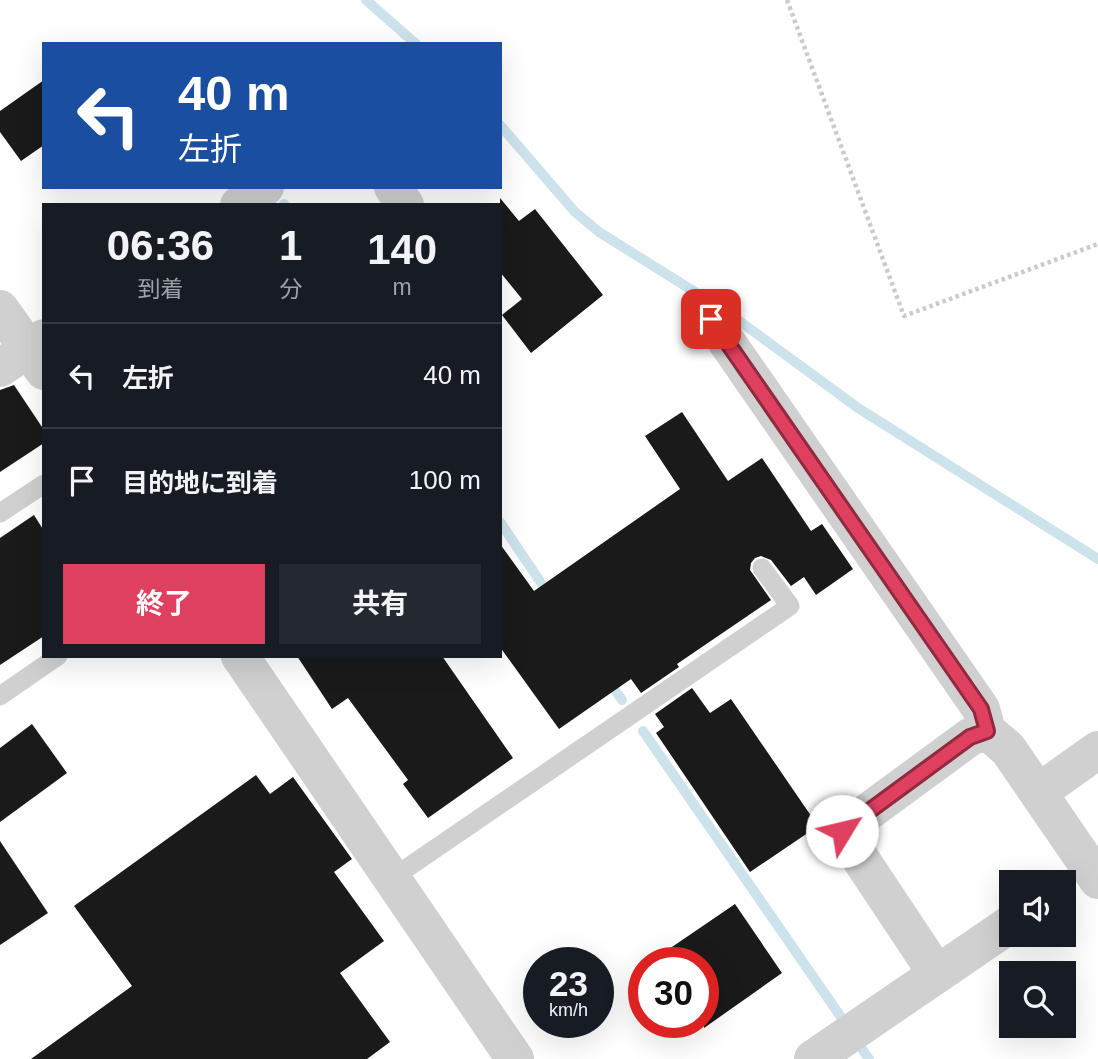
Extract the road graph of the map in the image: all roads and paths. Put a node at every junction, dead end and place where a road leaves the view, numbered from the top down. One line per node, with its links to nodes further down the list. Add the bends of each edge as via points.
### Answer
1 (787, 0): 4 (path, via 904,316)
2 (262, 189): 3 (street)
3 (242, 203)
4 (1098, 244)
5 (0, 309): 7 (street)
6 (711, 319): 14 (street, via 981,709)
7 (29, 357)
8 (42, 485): 9 (lane)
9 (0, 513)
10 (762, 568): 18 (lane, via 790,606)
11 (55, 658): 13 (lane)
12 (241, 658): 18 (street)
13 (0, 696)
14 (987, 731): 16 (street, via 1008,749); 20 (street, via 970,737 842,831)
15 (1098, 750): 16 (street)
16 (1039, 792): 17 (street)
17 (1084, 878)
18 (391, 879): 21 (street)
19 (999, 932): 20 (street)
20 (937, 974): 22 (street)
21 (515, 1059)
22 (813, 1059)

